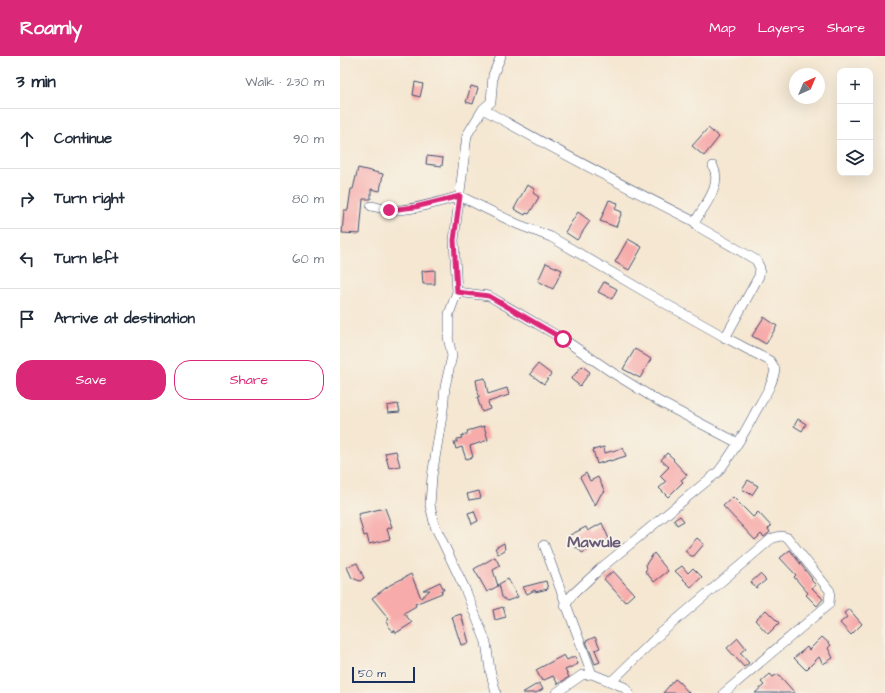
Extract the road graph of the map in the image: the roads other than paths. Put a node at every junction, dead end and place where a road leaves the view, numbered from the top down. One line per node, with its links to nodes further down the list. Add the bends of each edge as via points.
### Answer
1 (501, 56): 2 (street, via 493,75 492,102)
2 (483, 108): 4 (street, via 467,135); 6 (street, via 604,176)
3 (713, 166): 6 (street, via 717,173 717,184)
4 (460, 196): 5 (street, via 401,209 389,210); 7 (street, via 454,240); 8 (street, via 516,224 551,237)
5 (371, 206)
6 (695, 222): 8 (street, via 697,226 756,260 760,268 760,276)
7 (457, 292): 9 (street, via 489,296 563,339 660,402); 14 (street, via 449,314 448,337 452,356 445,387 430,505 435,526 465,589 486,642)
8 (725, 338): 9 (street, via 770,361 775,369 773,380)
9 (738, 443): 11 (street, via 718,472 601,568 572,595)
10 (544, 546): 11 (street)
11 (565, 606): 12 (street)
12 (592, 674): 13 (street); 15 (street, via 582,676)
13 (611, 682): 16 (street, via 624,687); 17 (street, via 661,633 760,548 771,539 784,536 830,591 829,604)
14 (496, 693)
15 (556, 693)
16 (629, 693)
17 (724, 693)

